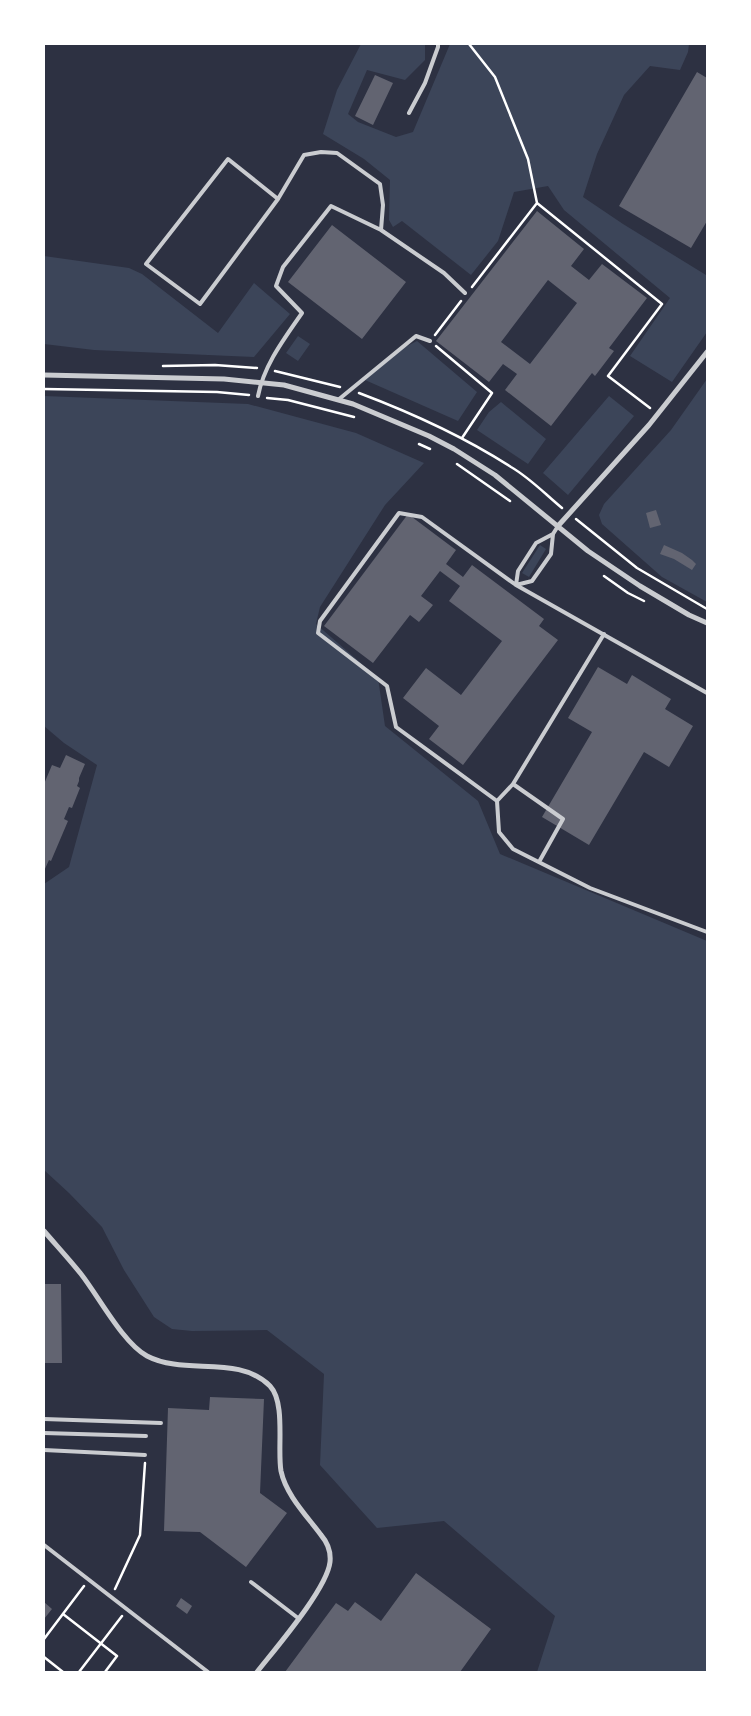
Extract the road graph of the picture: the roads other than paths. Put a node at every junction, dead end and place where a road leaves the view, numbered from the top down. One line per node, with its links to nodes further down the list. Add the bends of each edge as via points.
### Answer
1 (438, 44): 2 (lane, via 425,83)
2 (409, 113)
3 (278, 198): 3 (lane, via 228,158 146,264 200,304); 4 (lane, via 304,155 337,154 380,184 383,205)
4 (380, 230): 5 (lane, via 444,273); 9 (lane, via 331,206 283,267 276,286 302,313 273,355)
5 (465, 294)
6 (430, 341): 11 (lane, via 416,336)
7 (707, 352): 12 (street, via 658,414)
8 (44, 375): 9 (street)
9 (261, 382): 10 (lane); 11 (street)
10 (258, 396)
11 (338, 400): 12 (street, via 454,449 495,475)
12 (558, 526): 13 (lane); 15 (street, via 640,586)
13 (553, 534): 14 (lane, via 536,543 518,571); 14 (lane, via 550,554 532,581)
14 (516, 585): 16 (lane); 19 (lane, via 422,517 399,513 320,621 318,633 387,686 396,727)
15 (707, 623)
16 (604, 634): 17 (lane); 18 (lane)
17 (707, 692)
18 (513, 784): 19 (lane); 20 (lane, via 563,819)
19 (497, 800): 20 (lane, via 499,832 513,849)
20 (540, 862): 21 (lane, via 590,888)
21 (707, 932)
22 (44, 1231): 31 (street, via 81,1274 132,1345 147,1356 203,1367 239,1369 257,1375 272,1388 278,1403 284,1484 327,1543 330,1562 322,1586)
23 (44, 1419): 24 (lane)
24 (162, 1423)
25 (44, 1433): 26 (lane)
26 (146, 1436)
27 (44, 1450): 28 (lane)
28 (145, 1455)
29 (44, 1545): 32 (lane)
30 (251, 1582): 31 (lane)
31 (298, 1618): 33 (street)
32 (208, 1672)
33 (257, 1672)

